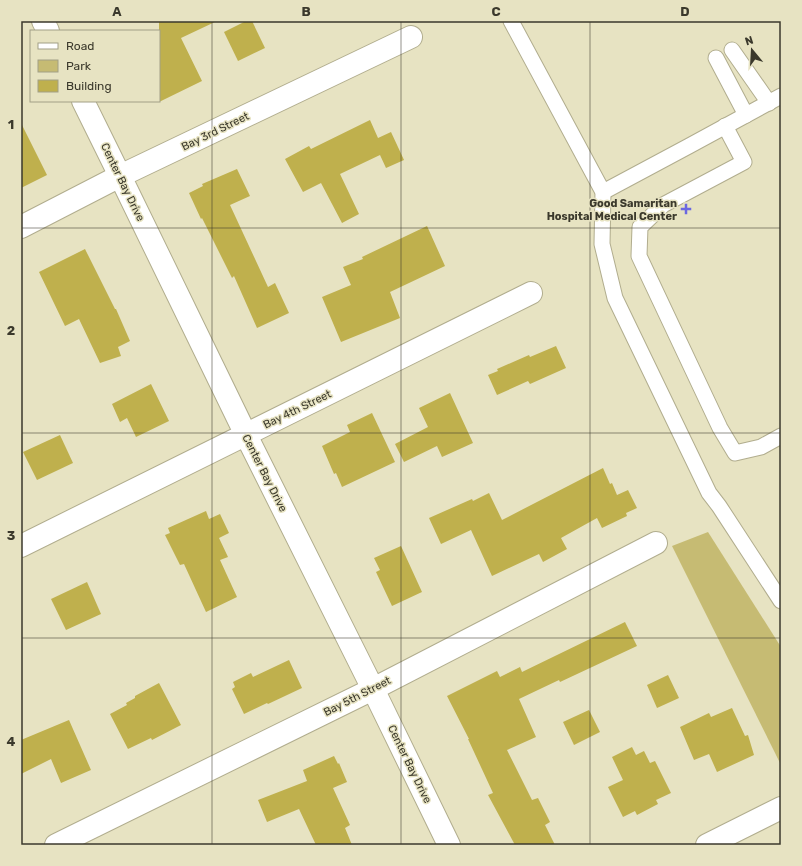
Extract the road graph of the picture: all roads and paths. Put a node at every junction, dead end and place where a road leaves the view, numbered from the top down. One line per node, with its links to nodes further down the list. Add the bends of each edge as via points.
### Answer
1 (43, 21): 3 (street)
2 (511, 21): 12 (lane)
3 (48, 30)
4 (411, 37): 11 (street, Bay 3rd Street)
5 (732, 50): 7 (lane)
6 (716, 58): 9 (lane)
7 (775, 100): 9 (lane)
8 (83, 102): 11 (street, Center Bay Drive)
9 (746, 115): 10 (lane)
10 (725, 126): 12 (lane); 16 (lane, via 744,162 663,205 640,227 639,256 720,428 735,453 761,447)
11 (120, 176): 13 (street, Bay 3rd Street); 15 (street, Center Bay Drive)
12 (603, 192): 19 (lane, via 602,244 615,298 709,493)
13 (21, 227)
14 (531, 293): 15 (street, Bay 4th Street)
15 (246, 435): 18 (street, Bay 4th Street); 20 (street, Center Bay Drive)
16 (781, 436)
17 (656, 543): 20 (street, Bay 5th Street)
18 (21, 546)
19 (781, 602)
20 (373, 689): 22 (street, Bay 5th Street); 23 (street, Center Bay Drive)
21 (781, 808): 24 (street)
22 (56, 845)
23 (450, 845)
24 (707, 845)

